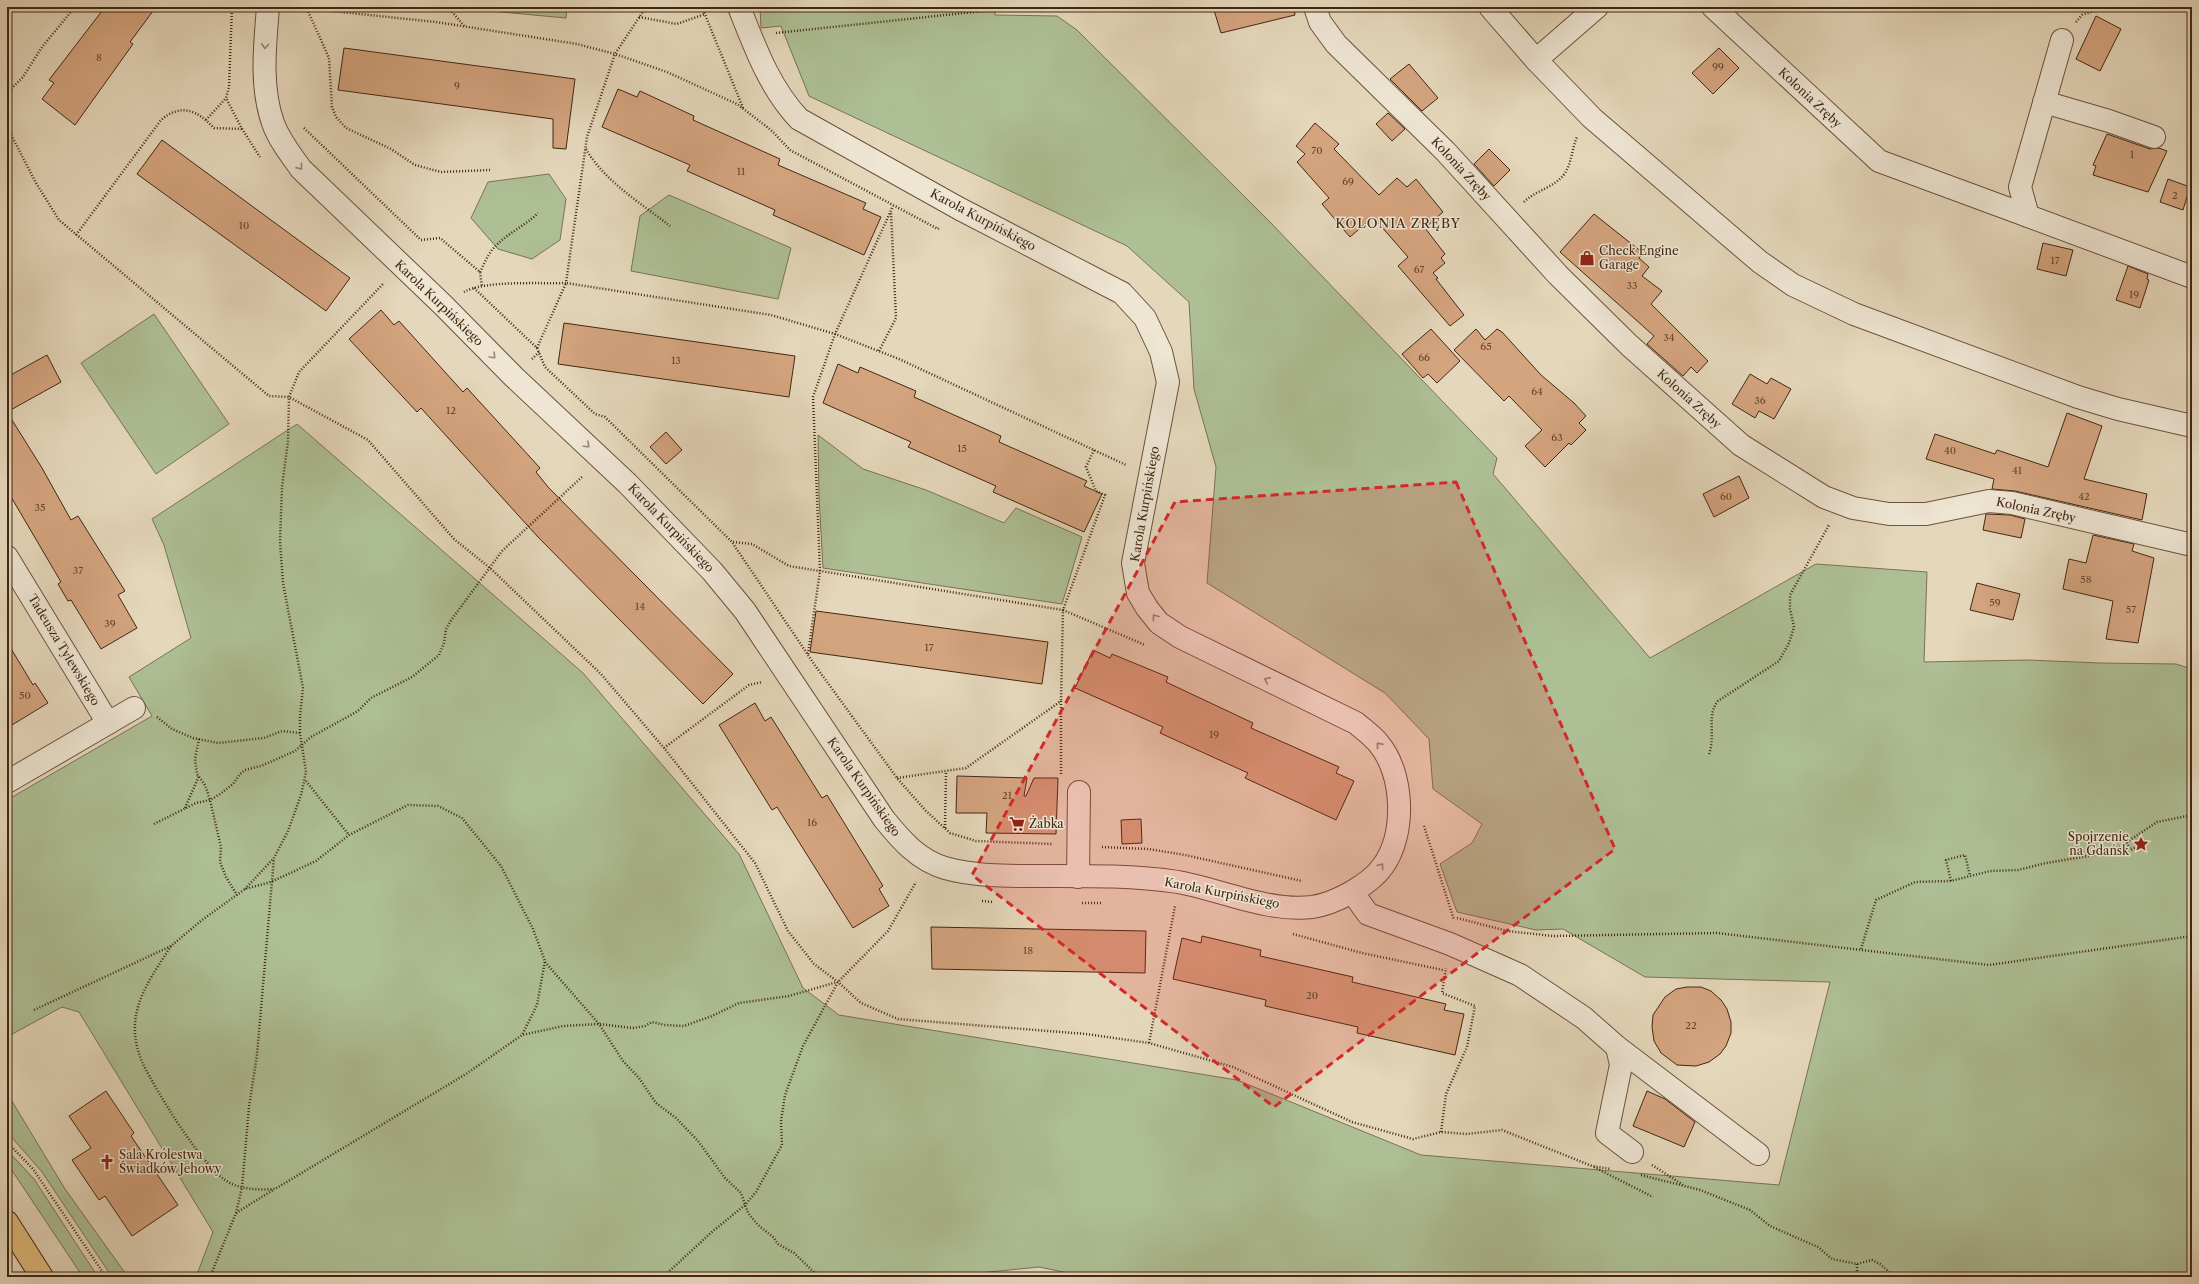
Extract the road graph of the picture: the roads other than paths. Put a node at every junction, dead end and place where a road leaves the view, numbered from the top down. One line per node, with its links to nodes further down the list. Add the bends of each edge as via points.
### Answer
1 (268, 7): 20 (street, Karola Kurpińskiego, one-way to 20, via 264,58 265,80 273,123 283,144 301,169 673,528 745,611 884,818 907,846 925,860 946,868 996,876)
2 (738, 7): 21 (street, Karola Kurpińskiego, one-way to 2, via 1383,867 1398,828 1400,811 1396,782 1380,744 1356,723 1180,637 1159,623 1138,593 1133,562 1168,382 1161,352 1145,318 1122,292 953,205 798,119 786,106 768,77)
3 (1315, 7): 14 (street, Kolonia Zręby, via 1320,22 1336,44 1446,152 1558,275 1629,345 1741,445 1824,497 1853,508 1889,514 1926,514 1989,501 2012,503)
4 (1490, 7): 8 (street)
5 (1597, 7): 8 (street)
6 (1713, 7): 11 (street, Kolonia Zręby, via 1879,161)
7 (2062, 40): 9 (street)
8 (1536, 60): 13 (street, via 1592,118 1760,262 1793,285 1854,314 2078,397)
9 (2044, 102): 10 (street, via 2110,121); 11 (street, via 2020,187)
10 (2154, 138)
11 (2028, 216): 12 (street, Kolonia Zręby)
12 (2192, 277)
13 (2192, 426)
14 (2192, 546)
15 (7, 557): 17 (street, Tadeusza Tylewskiego)
16 (134, 708): 17 (street)
17 (108, 723): 18 (street)
18 (7, 782)
19 (1070, 786): 20 (street, via 1078,845)
20 (1078, 877): 21 (street, Karola Kurpińskiego, via 1146,878 1275,905 1312,907)
21 (1353, 893): 22 (street, via 1368,914 1450,944 1520,975 1584,1018)
22 (1617, 1047): 23 (street, via 1621,1065 1608,1133); 24 (street)
23 (1632, 1152)
24 (1758, 1154)
25 (7, 1222): 26 (main road)
26 (42, 1277)

